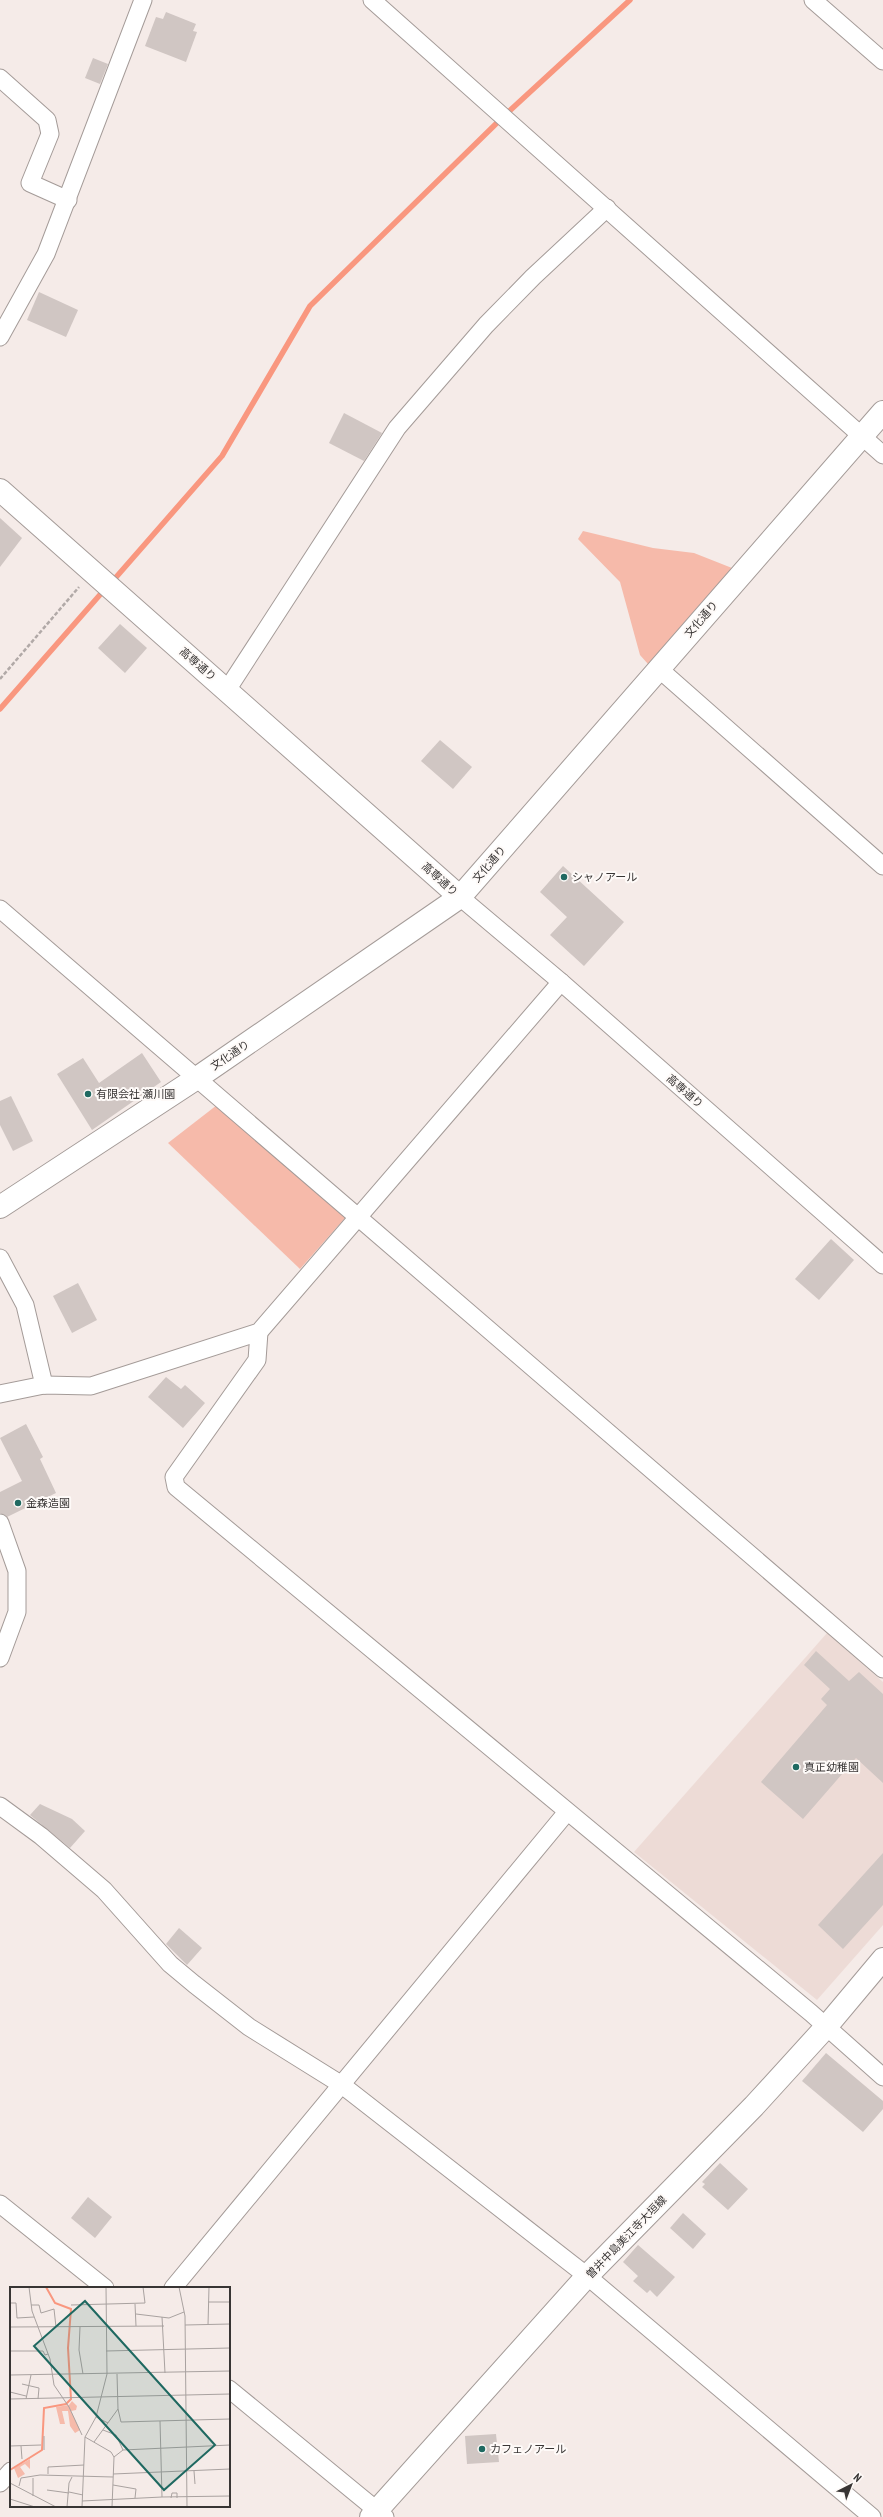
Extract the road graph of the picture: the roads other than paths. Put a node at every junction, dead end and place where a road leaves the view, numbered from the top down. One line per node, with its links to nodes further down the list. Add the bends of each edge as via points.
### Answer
1 (143, 0): 6 (street)
2 (813, 0): 4 (street)
3 (381, 3): 7 (street, via 509,124)
4 (883, 61)
5 (0, 78): 6 (street, via 47,120 50,134 30,183)
6 (68, 200): 8 (street, via 46,254)
7 (607, 208): 10 (street); 14 (street, via 486,325 397,428)
8 (0, 336)
9 (883, 412): 10 (street, 文化通り)
10 (862, 437): 11 (street); 13 (street, 文化通り)
11 (883, 455)
12 (0, 490): 14 (street, 高専通り)
13 (658, 668): 15 (street); 16 (street, 文化通り)
14 (227, 690): 16 (street, 高専通り)
15 (883, 866)
16 (460, 897): 18 (street, 高専通り); 19 (street, 文化通り)
17 (0, 908): 19 (street)
18 (561, 982): 21 (street); 23 (street, 高専通り)
19 (197, 1078): 20 (street, 文化通り); 21 (street)
20 (0, 1207)
21 (358, 1217): 24 (street); 29 (street)
22 (0, 1258): 25 (street, via 25,1305)
23 (883, 1265)
24 (259, 1332): 25 (street, via 91,1386); 31 (street, via 258,1360 174,1477 176,1487)
25 (44, 1385): 26 (street)
26 (0, 1394)
27 (0, 1522): 28 (street, via 17,1571 16,1612)
28 (0, 1658)
29 (883, 1670)
30 (0, 1806): 35 (street, via 42,1836 104,1890 170,1964 194,1984 249,2027)
31 (567, 1812): 33 (street); 35 (street)
32 (883, 1960): 33 (street, 曽井中島美江寺大垣線)
33 (826, 2027): 34 (street); 37 (street, 曽井中島美江寺大垣線, via 754,2106)
34 (883, 2077)
35 (342, 2085): 37 (street); 39 (street)
36 (0, 2204): 38 (street)
37 (587, 2276): 43 (street, 曽井中島美江寺大垣線); 44 (street)
38 (104, 2287)
39 (174, 2287)
40 (230, 2390): 43 (street)
41 (10, 2472): 42 (street)
42 (0, 2483)
43 (378, 2515)
44 (872, 2517)

